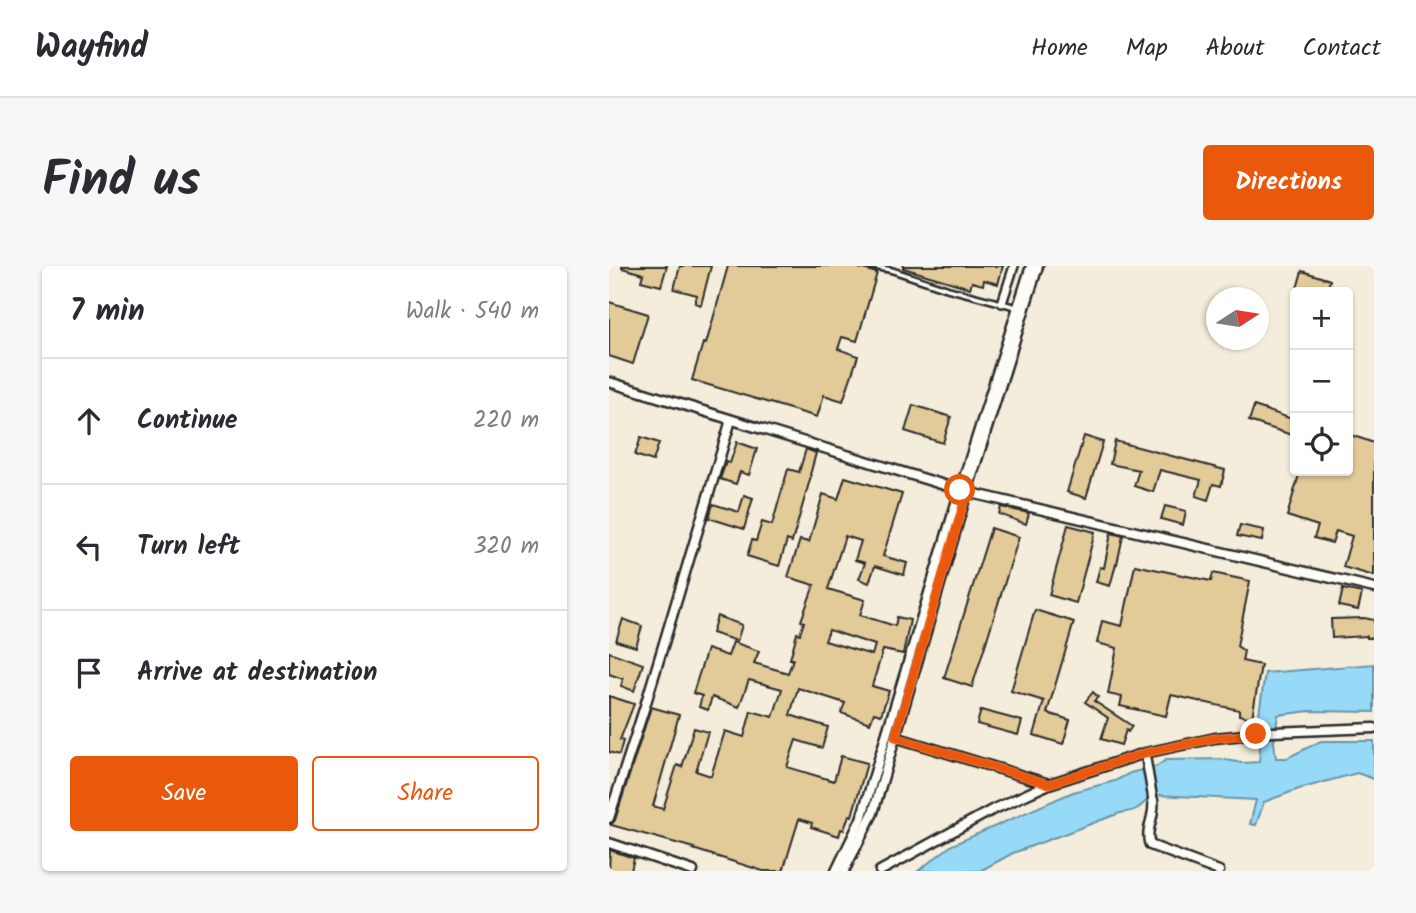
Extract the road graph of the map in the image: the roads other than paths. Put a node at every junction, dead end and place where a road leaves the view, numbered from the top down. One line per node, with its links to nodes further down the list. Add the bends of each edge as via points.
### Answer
1 (870, 266): 5 (lane)
2 (1014, 266): 5 (street)
3 (1031, 266): 6 (street)
4 (1038, 266): 6 (street)
5 (1002, 303): 6 (lane)
6 (1021, 309): 9 (street)
7 (609, 382): 8 (street)
8 (731, 420): 9 (street); 16 (street)
9 (964, 491): 10 (street); 12 (street); 19 (street, via 861,819)
10 (1374, 588)
11 (1374, 728): 13 (street, via 1215,738)
12 (895, 737): 14 (street); 20 (street, via 873,813)
13 (1145, 753): 14 (street); 15 (street)
14 (1049, 784): 21 (street)
15 (1153, 800): 22 (street, via 1150,845)
16 (609, 818)
17 (609, 844): 18 (street)
18 (693, 871)
19 (836, 871)
20 (845, 871)
21 (880, 871)
22 (1219, 871)

